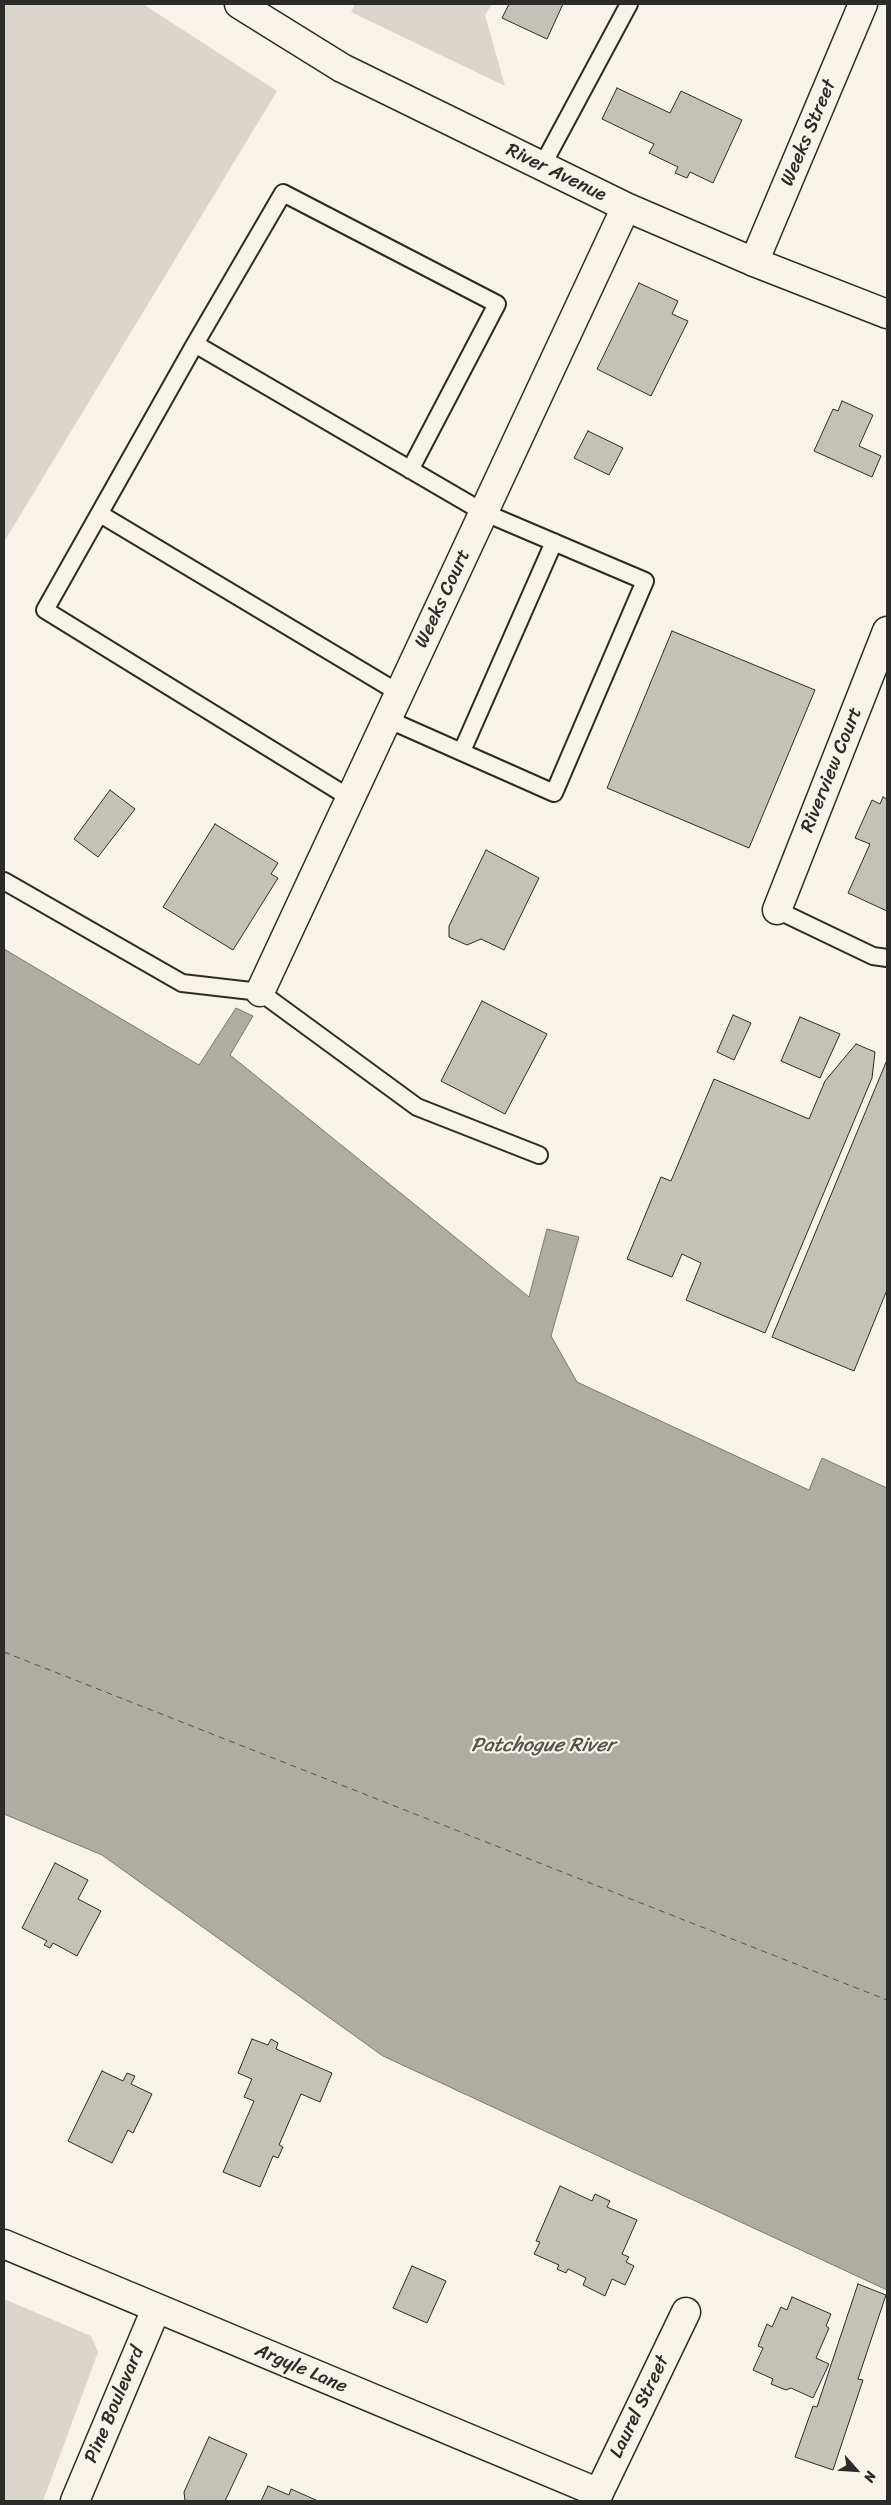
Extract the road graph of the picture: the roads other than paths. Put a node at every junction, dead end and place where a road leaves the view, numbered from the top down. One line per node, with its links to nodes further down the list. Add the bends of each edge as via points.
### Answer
1 (239, 4): 4 (street, River Avenue, via 342,68)
2 (629, 4): 4 (lane)
3 (863, 4): 6 (street, Weeks Street)
4 (542, 166): 5 (street, River Avenue)
5 (626, 207): 6 (street, River Avenue); 10 (street, Weeks Court)
6 (754, 262): 7 (street, River Avenue)
7 (887, 314)
8 (195, 344): 9 (lane); 9 (lane, via 283,193 498,304); 11 (lane)
9 (410, 470): 10 (lane)
10 (484, 512): 12 (lane); 14 (street, Weeks Court)
11 (100, 514): 14 (lane); 17 (lane, via 45,610)
12 (554, 542): 16 (lane); 16 (lane, via 645,581 554,793)
13 (887, 631): 19 (street, Riverview Court)
14 (399, 693): 15 (street, Weeks Court)
15 (387, 719): 16 (lane); 17 (street, Weeks Court)
16 (462, 752)
17 (350, 798): 21 (street, Weeks Court)
18 (4, 881): 21 (lane, via 182,983)
19 (777, 910): 20 (lane, via 873,956)
20 (887, 958)
21 (260, 992): 22 (lane, via 417,1107)
22 (539, 1155)
23 (4, 2244): 24 (street, Argyle Lane)
24 (156, 2309): 26 (street, Argyle Lane); 27 (street, Pine Boulevard)
25 (686, 2312): 26 (street, Laurel Street)
26 (597, 2497)
27 (75, 2501)

